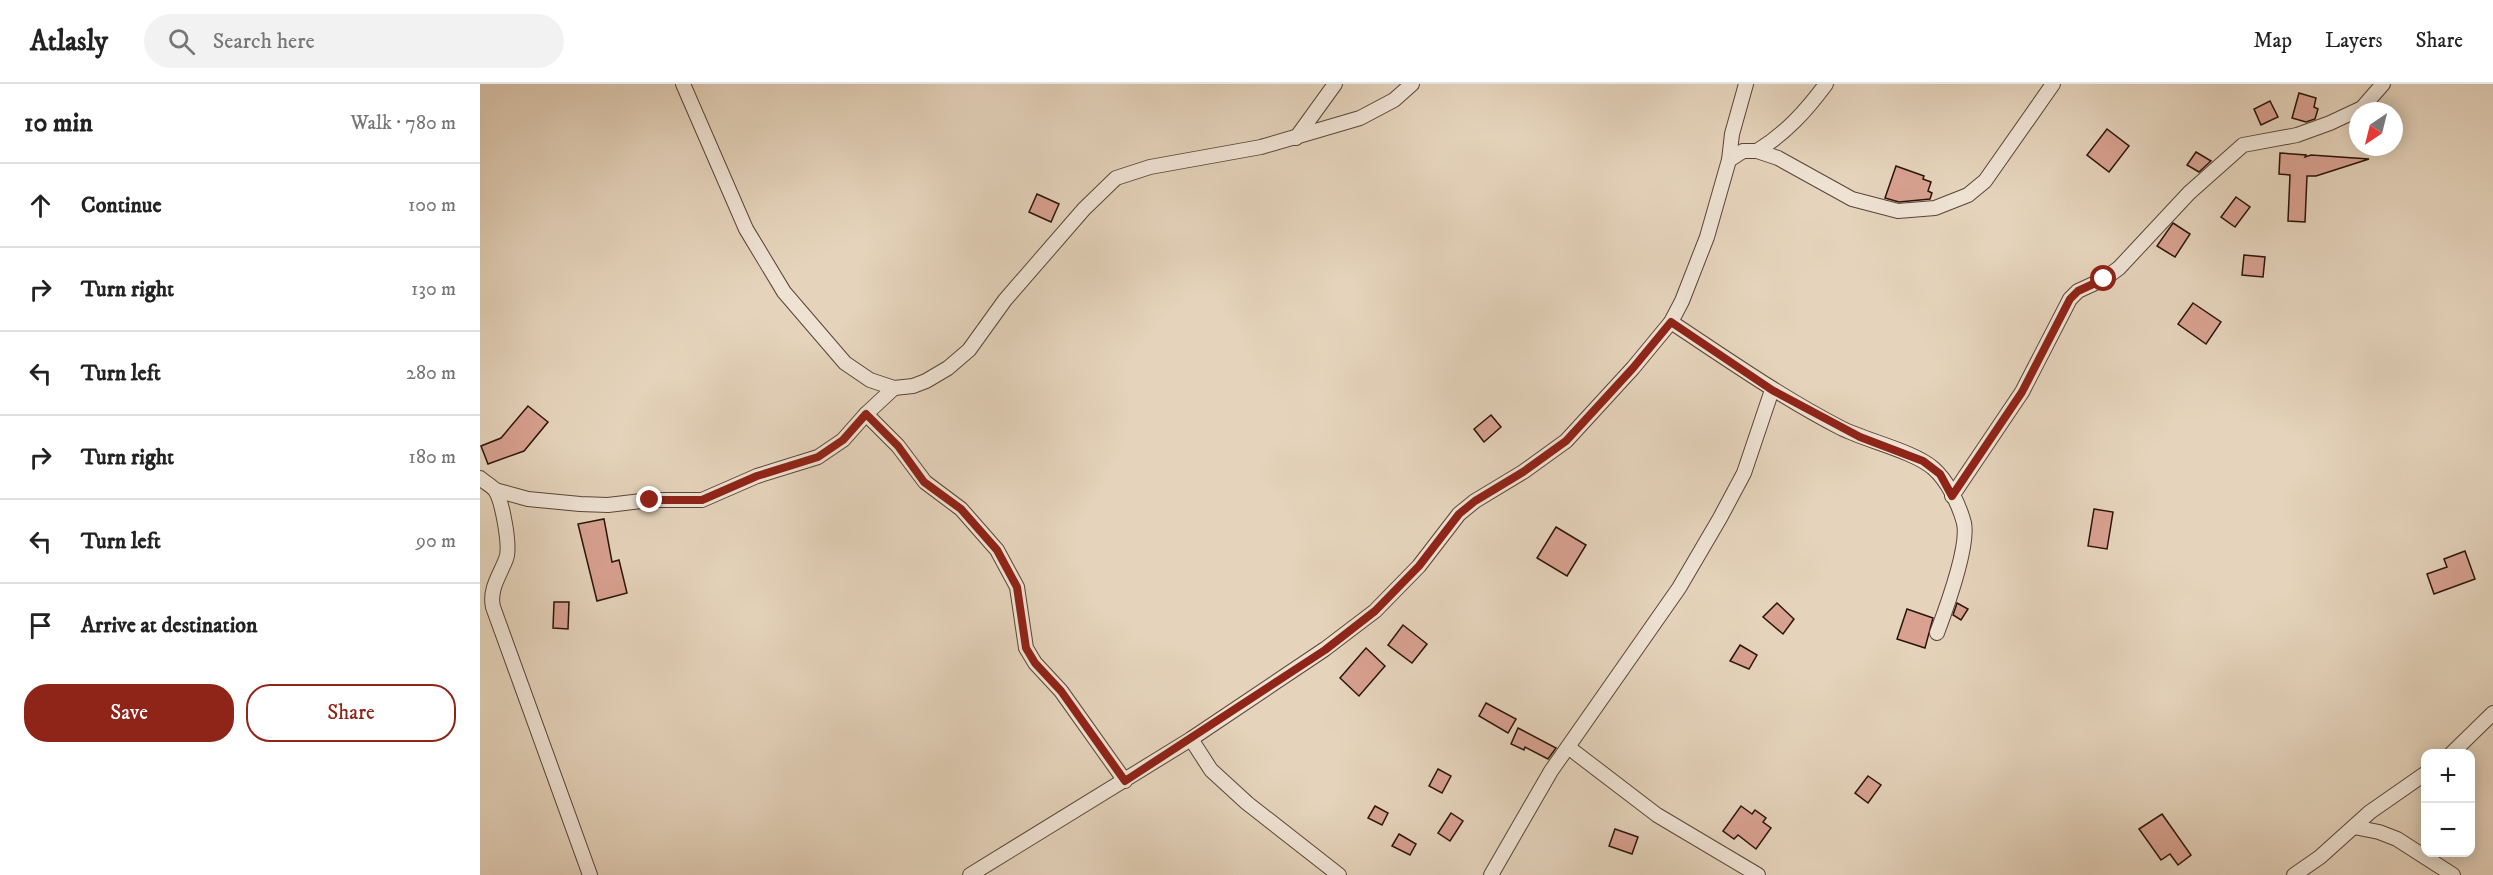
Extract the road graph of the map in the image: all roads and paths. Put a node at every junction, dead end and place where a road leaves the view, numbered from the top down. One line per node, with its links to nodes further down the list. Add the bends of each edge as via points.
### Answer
1 (683, 84): 12 (street, via 746,229 784,292 845,363 870,380)
2 (1335, 84): 8 (street)
3 (1412, 84): 8 (street, via 1394,100 1360,118)
4 (1746, 84): 10 (street)
5 (1826, 84): 9 (street, via 1799,118)
6 (2053, 84): 9 (street, via 1985,182 1968,195 1935,208 1898,211 1852,199 1778,158)
7 (2382, 84): 17 (street, via 2362,108 2330,123 2297,135 2243,145 2189,193 2118,268 2078,291 2070,299 2022,392)
8 (1296, 138): 12 (street, via 1150,167 1116,178 1005,300 969,350 926,381)
9 (1757, 151): 10 (street, via 1743,151)
10 (1729, 160): 11 (street, via 1707,237)
11 (1671, 322): 13 (street); 20 (street, via 1566,441 1459,514 1419,566 1375,611 1325,650)
12 (894, 388): 14 (street)
13 (1772, 390): 17 (street, via 1860,437 1923,461 1940,474); 21 (street, via 1744,473 1720,518 1679,588)
14 (866, 414): 16 (street, via 843,440 818,457 757,476 702,500 589,504 528,499); 24 (street, via 898,446 924,482 961,509 997,550 1017,587 1026,648)
15 (480, 478): 16 (street)
16 (495, 490): 26 (street, via 509,541 491,599)
17 (1952, 496): 18 (street, via 1964,526 1963,540)
18 (1937, 633)
19 (2493, 713): 22 (street)
20 (1191, 739): 24 (street); 28 (street, via 1211,770)
21 (1568, 747): 29 (street); 30 (street, via 1657,815)
22 (2455, 749)
23 (2421, 776): 25 (street)
24 (1125, 781): 27 (street)
25 (2354, 827): 31 (street); 32 (street, via 2397,839)
26 (590, 875)
27 (970, 875)
28 (1339, 875)
29 (1491, 875)
30 (1758, 875)
31 (2294, 875)
32 (2453, 875)

